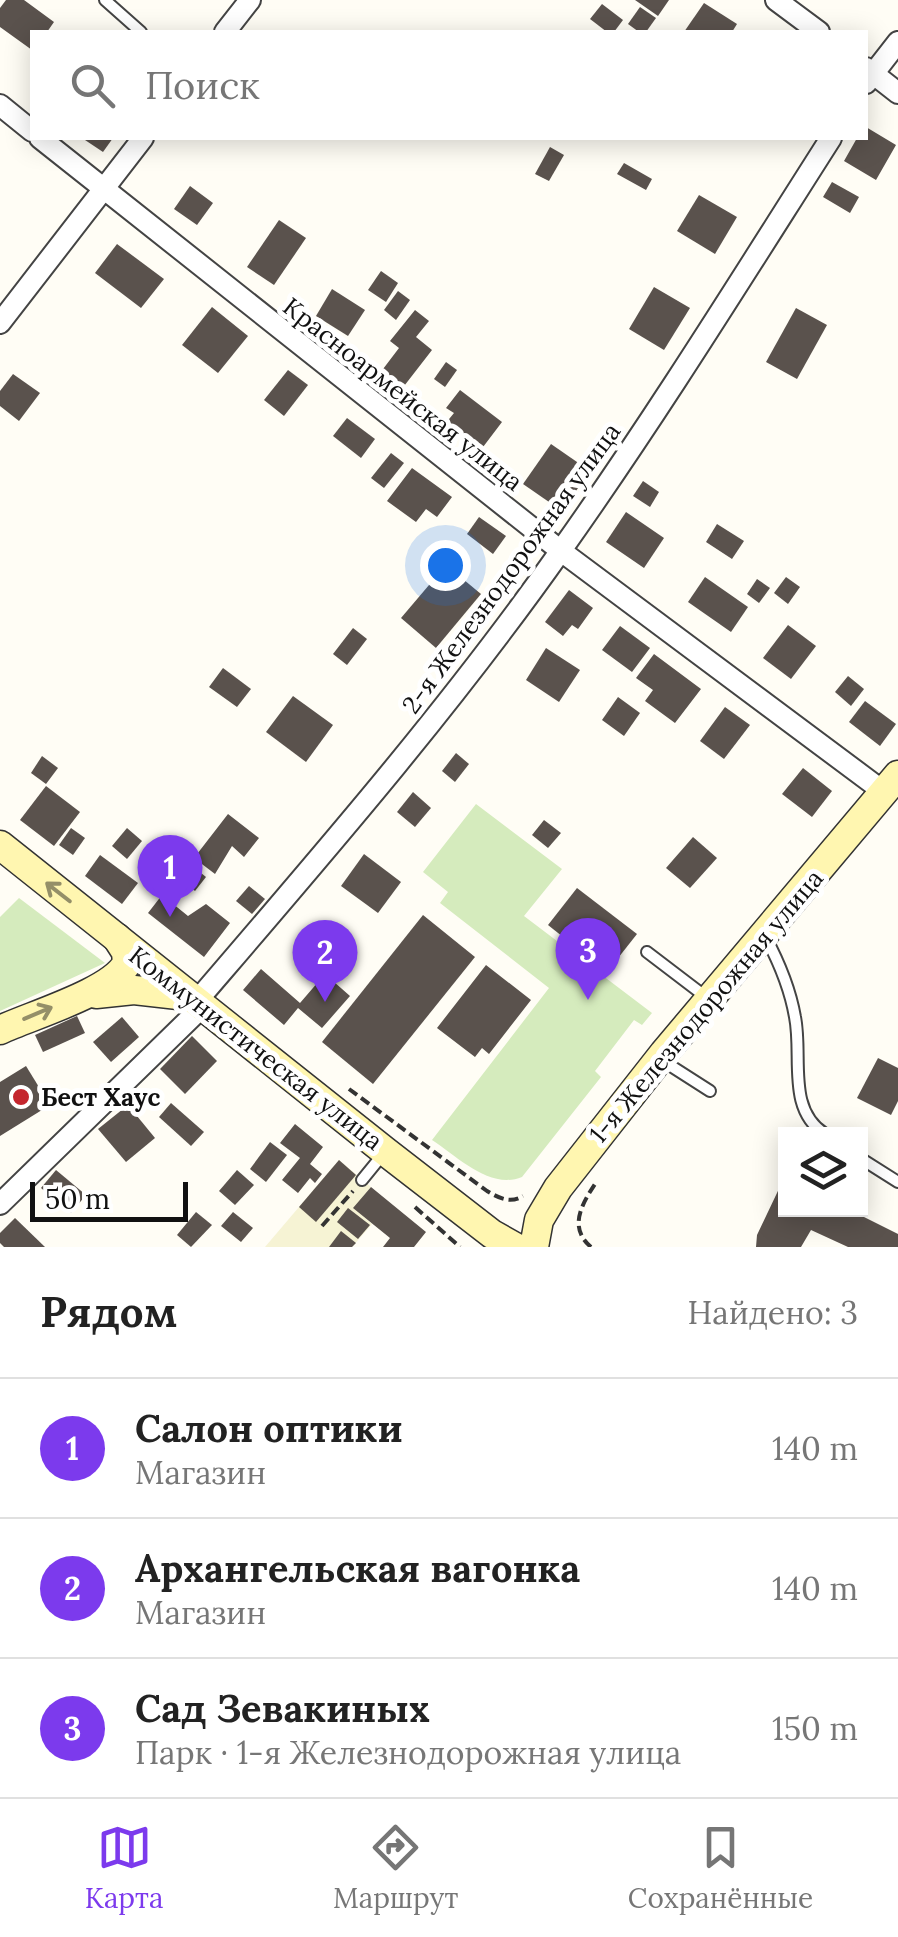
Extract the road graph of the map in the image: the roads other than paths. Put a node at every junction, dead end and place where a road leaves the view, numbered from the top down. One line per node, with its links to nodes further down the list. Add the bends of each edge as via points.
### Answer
1 (105, 0): 4 (lane)
2 (250, 0): 5 (street)
3 (776, 0): 6 (street)
4 (139, 30)
5 (227, 30)
6 (816, 30)
7 (898, 42): 8 (street)
8 (868, 75): 9 (street)
9 (898, 92)
10 (0, 105): 11 (street)
11 (30, 129)
12 (42, 140): 15 (street, Красноармейская улица)
13 (141, 140): 15 (street)
14 (830, 140): 17 (street, 2-я Железнодорожная улица)
15 (103, 189): 16 (street); 17 (street, Красноармейская улица)
16 (0, 323)
17 (561, 551): 18 (street, Красноармейская улица); 25 (street, 2-я Железнодорожная улица, via 389,776)
18 (891, 784): 20 (main road, 1-я Железнодорожная улица)
19 (0, 845): 21 (main road, Коммунистическая улица, one-way to 19)
20 (764, 935): 24 (main road, 1-я Железнодорожная улица); 29 (lane, via 795,1014 799,1089)
21 (117, 938): 23 (main road, via 126,968); 25 (main road, Коммунистическая улица)
22 (647, 952): 24 (lane)
23 (77, 997): 25 (main road, via 134,990); 26 (main road, one-way to 23)
24 (710, 1000): 27 (main road, 1-я Железнодорожная улица)
25 (196, 1002): 30 (main road, Коммунистическая улица); 34 (street, 2-я Железнодорожная улица)
26 (0, 1030)
27 (659, 1059): 28 (lane); 36 (main road, 1-я Железнодорожная улица, via 555,1192)
28 (710, 1091)
29 (814, 1127)
30 (386, 1152): 32 (lane); 35 (main road, Коммунистическая улица)
31 (868, 1163): 33 (lane)
32 (362, 1180)
33 (898, 1182)
34 (0, 1204)
35 (515, 1247)
36 (534, 1247)

